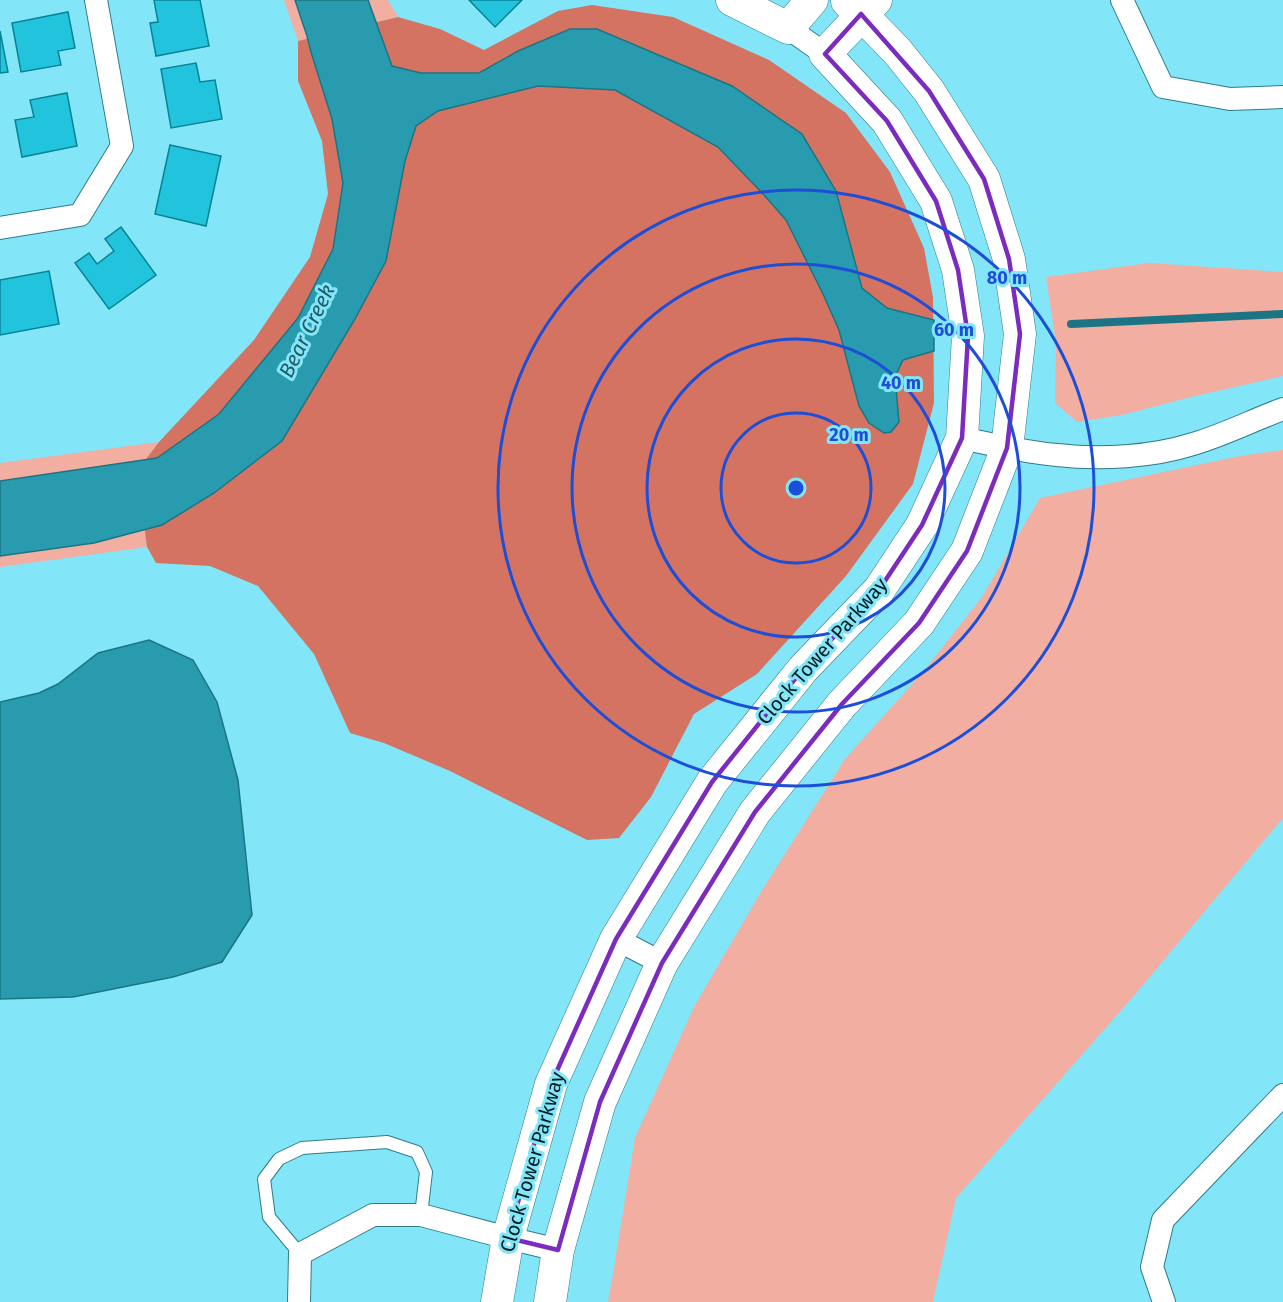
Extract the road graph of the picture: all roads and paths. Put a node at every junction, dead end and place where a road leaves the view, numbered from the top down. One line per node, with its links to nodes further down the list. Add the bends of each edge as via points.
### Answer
1 (96, 0): 9 (street, via 122,146 80,215)
2 (732, 0): 6 (street)
3 (812, 0): 6 (street)
4 (1122, 0): 8 (street, via 1163,87 1230,99)
5 (861, 5): 7 (street); 12 (street, via 929,91 984,179 1009,259 1020,334)
6 (788, 28): 7 (street)
7 (825, 54): 11 (street, Clock Tower Parkway, via 887,121 936,201 958,270 968,336)
8 (1283, 97)
9 (0, 228)
10 (1283, 409): 12 (street, via 1161,452 1057,456)
11 (962, 438): 12 (street); 13 (street, Clock Tower Parkway, via 922,525 879,590 803,669 712,782)
12 (1007, 448): 14 (street, via 967,550 919,623 842,704 755,812)
13 (616, 939): 14 (street); 17 (street, Clock Tower Parkway, via 551,1084)
14 (662, 963): 18 (street, via 600,1102)
15 (1283, 1095): 23 (street, via 1163,1220 1152,1267)
16 (421, 1215): 17 (street); 19 (street, via 373,1215); 19 (lane, via 426,1172 417,1152 387,1142 302,1148 279,1159 264,1179 269,1217)
17 (508, 1238): 18 (street); 21 (street, Clock Tower Parkway)
18 (558, 1250): 22 (street)
19 (300, 1254): 20 (street)
20 (299, 1302)
21 (497, 1302)
22 (550, 1302)
23 (1164, 1302)

